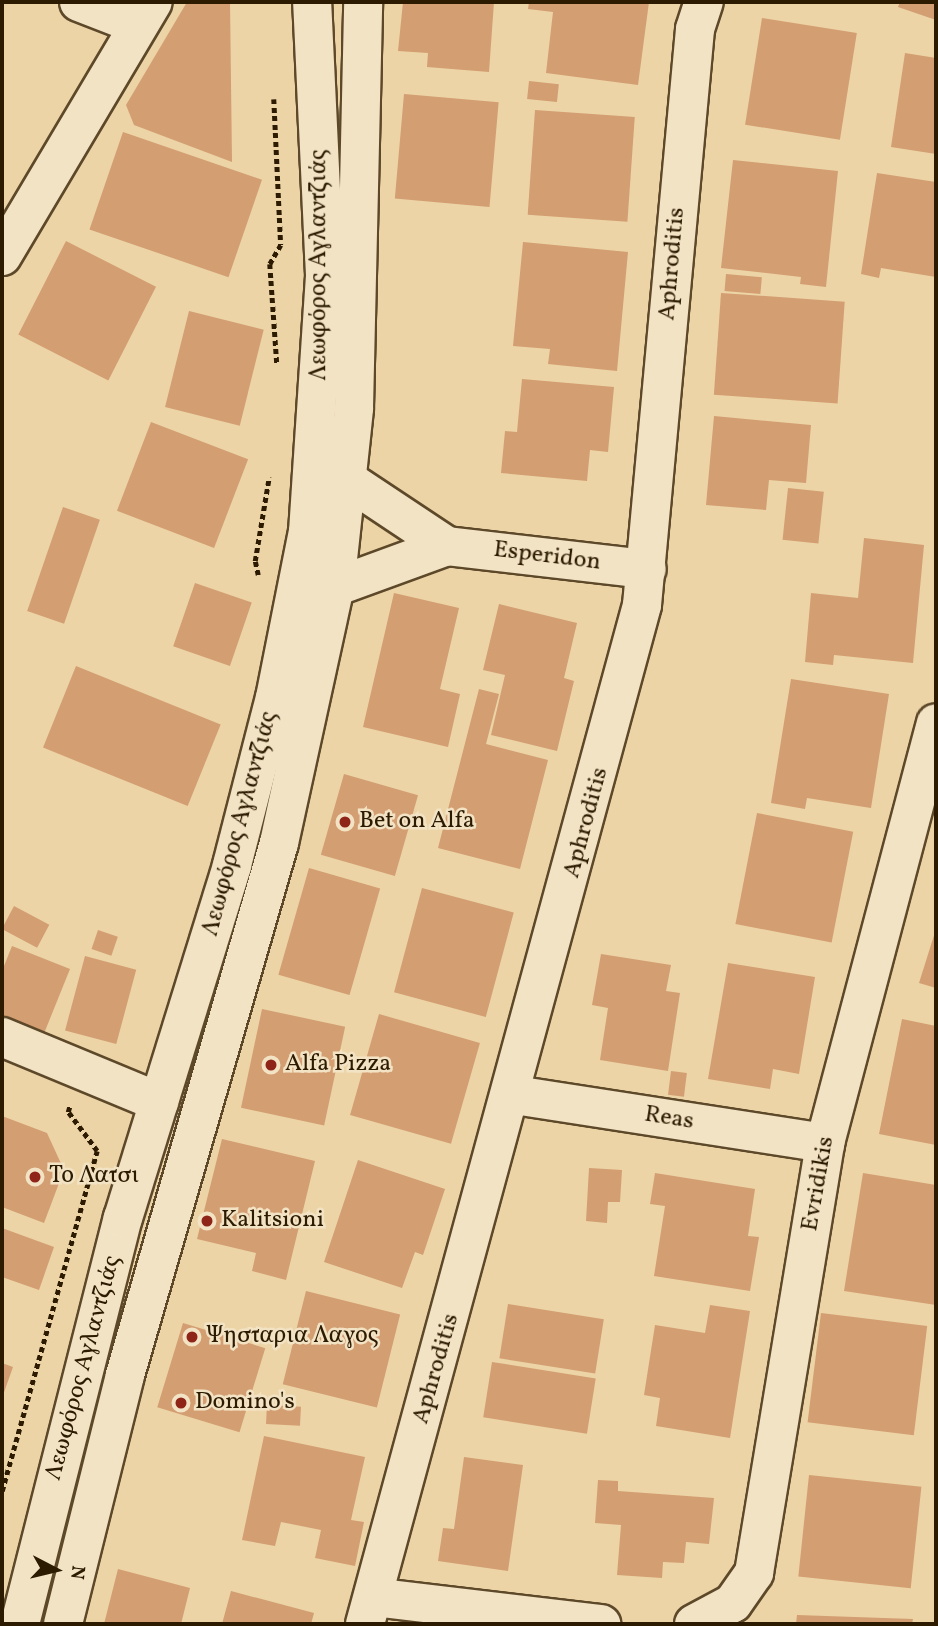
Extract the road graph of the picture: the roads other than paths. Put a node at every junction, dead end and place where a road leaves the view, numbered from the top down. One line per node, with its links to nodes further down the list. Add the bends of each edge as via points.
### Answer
1 (79, 2): 5 (street)
2 (312, 2): 15 (street, Λεωφόρος Αγλαντζιάς, via 325,275 308,532 269,724)
3 (363, 2): 7 (street, Λεωφόρος Αγλαντζιάς, via 363,189)
4 (704, 2): 9 (street, Aphroditis, via 695,29)
5 (146, 13): 6 (street)
6 (2, 256)
7 (349, 481): 8 (street, Esperidon); 10 (street, Λεωφόρος Αγλαντζιάς)
8 (447, 546): 9 (street, Esperidon); 10 (street, Esperidon)
9 (647, 569): 14 (street, Aphroditis, via 626,681)
10 (335, 587): 19 (street, Λεωφόρος Αγλαντζιάς, via 279,843 125,1376)
11 (936, 723): 12 (street, Evridikis)
12 (921, 826): 16 (street, Evridikis)
13 (2, 1037): 15 (street)
14 (514, 1095): 16 (street, Reas); 17 (street, Aphroditis)
15 (159, 1102): 18 (street, Λεωφόρος Αγλαντζιάς, via 83,1363)
16 (825, 1143): 21 (street, Evridikis, via 754,1573 733,1603)
17 (369, 1611): 20 (street)
18 (20, 1624)
19 (63, 1624)
20 (581, 1624)
21 (694, 1624)

